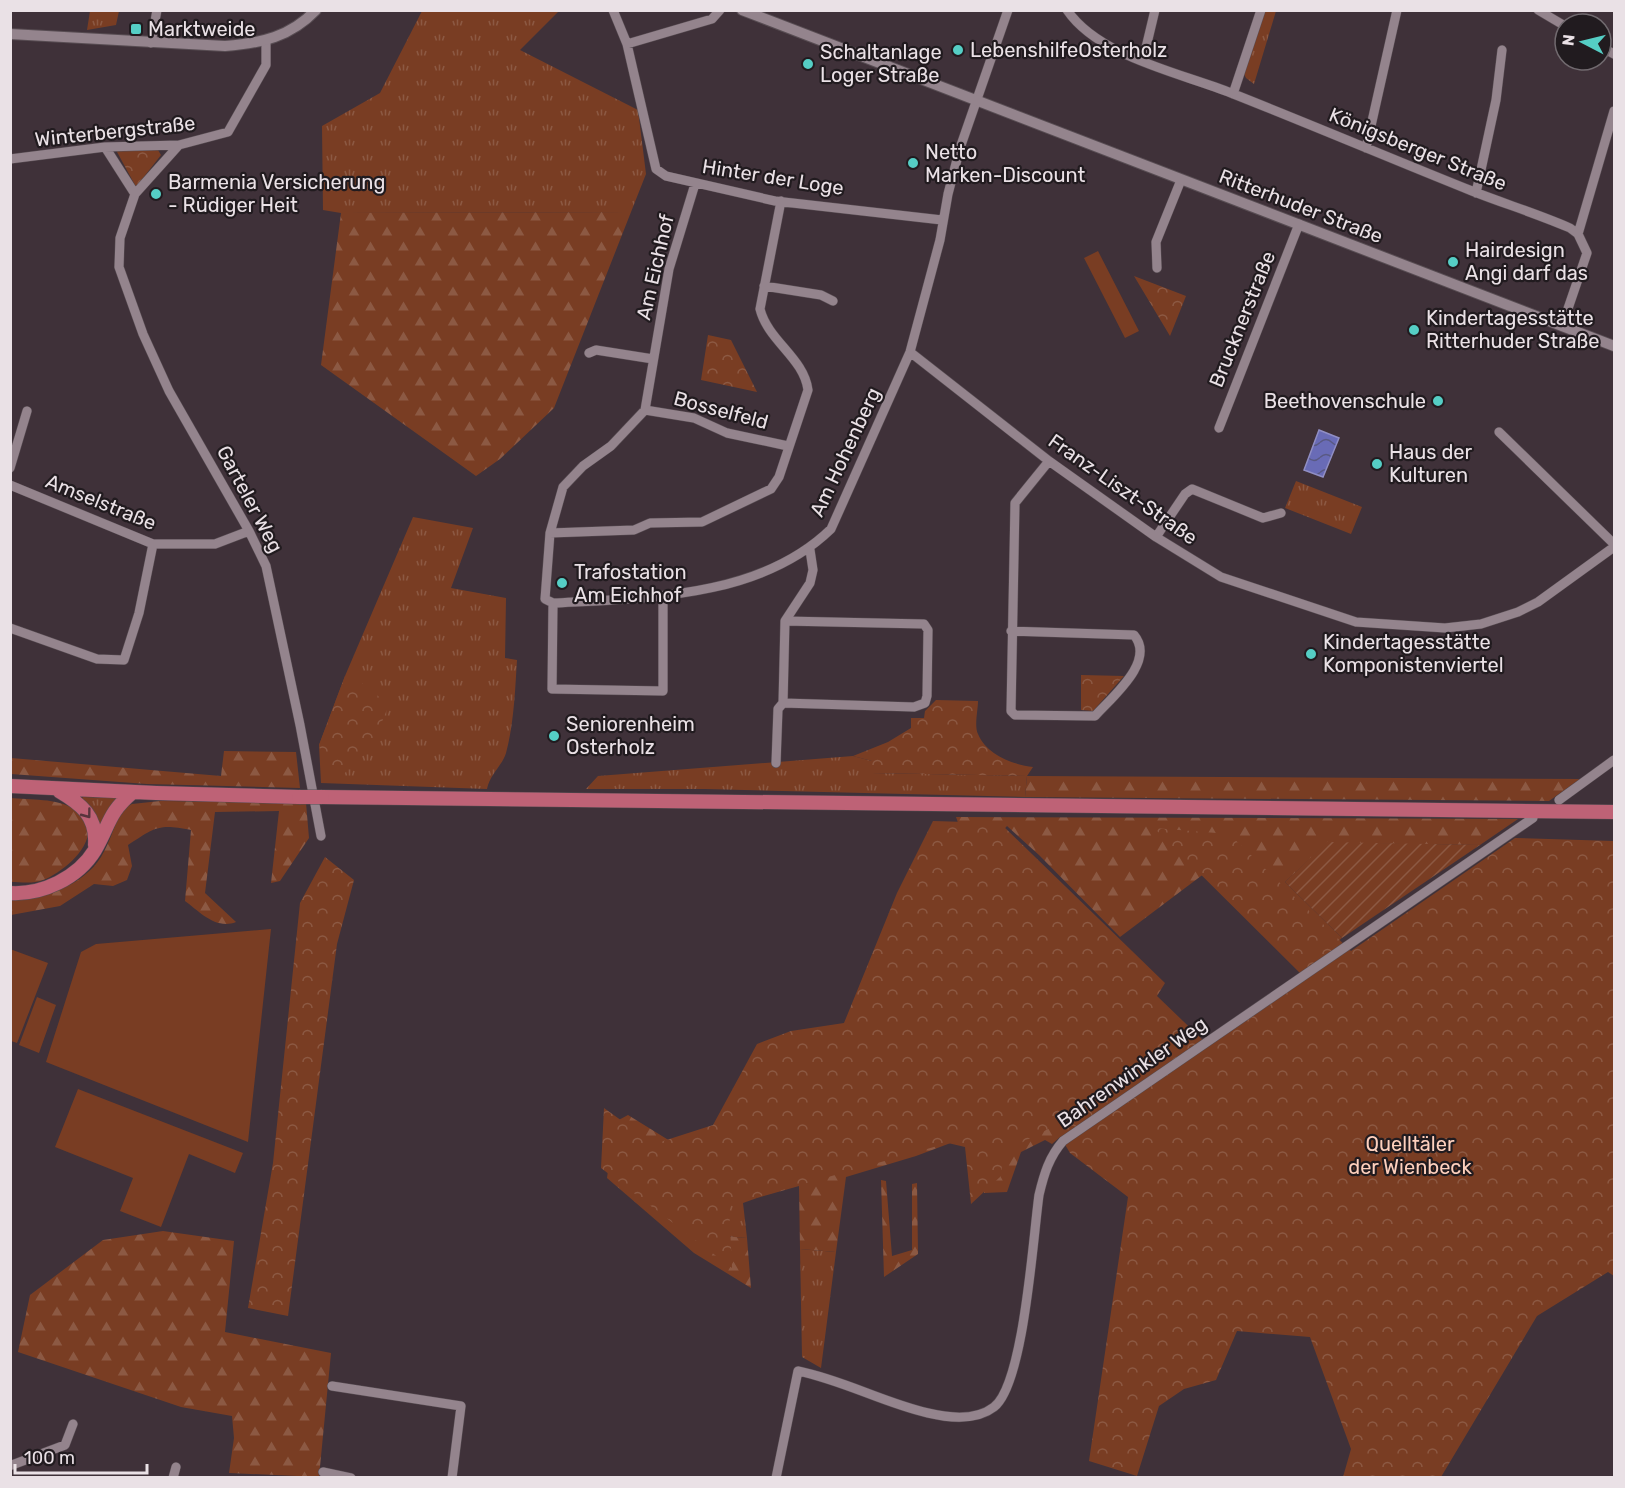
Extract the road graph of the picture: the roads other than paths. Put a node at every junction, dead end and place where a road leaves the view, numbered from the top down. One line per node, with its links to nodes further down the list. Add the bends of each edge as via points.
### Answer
1 (158, 10): 15 (street)
2 (316, 10): 14 (street, via 294,30)
3 (613, 10): 16 (street, Hinter der Loge)
4 (720, 10): 16 (street, via 711,19)
5 (742, 10): 20 (street, Ritterhuder Straße)
6 (1008, 10): 20 (street, Am Hohenberg)
7 (1067, 10): 18 (street, Königsberger Straße, via 1079,27 1098,40)
8 (1155, 10): 18 (street)
9 (1261, 10): 19 (street)
10 (1397, 10): 24 (street)
11 (1538, 10): 12 (street)
12 (1553, 19)
13 (10, 34): 15 (street)
14 (261, 42): 15 (street, via 225,46); 22 (street, Winterbergstraße, via 266,64 228,132)
15 (151, 43)
16 (627, 44): 27 (street, Hinter der Loge, via 656,169)
17 (1502, 50): 28 (street, via 1496,100)
18 (1143, 60): 19 (street, Königsberger Straße)
19 (1233, 94): 24 (street, Königsberger Straße)
20 (975, 100): 26 (street, Ritterhuder Straße); 31 (street, Am Hohenberg)
21 (1614, 111): 33 (street)
22 (179, 145): 23 (street, Winterbergstraße); 29 (street, Garteler Weg)
23 (105, 147): 25 (street, Winterbergstraße); 29 (street)
24 (1366, 148): 28 (street, Königsberger Straße)
25 (10, 159)
26 (1181, 180): 32 (street, Ritterhuder Straße); 34 (street, via 1156,242)
27 (695, 184): 30 (street, Hinter der Loge); 41 (street, Am Eichhof, via 669,269)
28 (1476, 193): 33 (street, Königsberger Straße)
29 (135, 194): 51 (street, Garteler Weg, via 120,238 121,273 169,391)
30 (781, 201): 31 (street, Hinter der Loge); 35 (street)
31 (942, 220): 39 (street, Am Hohenberg)
32 (1299, 224): 37 (street, Ritterhuder Straße); 44 (street, Brucknerstraße)
33 (1578, 234): 37 (street, via 1586,245 1586,260)
34 (1157, 268)
35 (764, 286): 36 (street, via 821,295); 46 (street, via 760,309 764,323 806,376 808,390)
36 (833, 301)
37 (1562, 326): 38 (street, Ritterhuder Straße)
38 (1614, 346)
39 (910, 352): 47 (street, Franz-Liszt-Straße); 56 (street, Am Hohenberg, via 831,529)
40 (589, 353): 41 (street, via 596,350)
41 (653, 359): 42 (street, Am Eichhof)
42 (645, 410): 46 (street, Bosselfeld, via 694,418 727,433); 52 (street, via 611,446 562,487)
43 (27, 411): 48 (street)
44 (1219, 428)
45 (1499, 432): 55 (street)
46 (788, 446): 52 (street, via 779,477 771,489 702,522 650,523 634,530)
47 (1049, 461): 53 (street, Franz-Liszt-Straße); 61 (street, via 1015,503)
48 (10, 468)
49 (10, 485): 54 (street, Amselstraße)
50 (1281, 513): 53 (street, via 1263,518 1192,489)
51 (249, 531): 54 (street, Amselstraße, via 215,544); 71 (street, Garteler Weg, via 266,566)
52 (550, 533): 58 (street)
53 (1156, 537): 55 (street, Franz-Liszt-Straße, via 1221,577 1337,616 1369,625 1444,628 1481,624 1518,612 1538,602)
54 (153, 544): 60 (street, via 139,613 124,660 97,659)
55 (1614, 546)
56 (810, 550): 57 (street, Am Hohenberg, via 747,579); 59 (street, via 810,584)
57 (663, 596): 58 (street, Am Hohenberg); 58 (street, via 663,691 552,689)
58 (549, 601)
59 (785, 621): 62 (street); 62 (street, via 924,624 928,630 927,696 925,703 914,707)
60 (10, 628)
61 (1011, 632): 61 (street, via 1134,635 1141,644 1142,656 1126,682 1095,716 1015,715 1011,711)
62 (783, 703): 64 (street, via 778,709)
63 (1614, 760): 68 (street)
64 (776, 763)
65 (10, 786): 66 (main road)
66 (57, 790): 67 (main road); 72 (main road, one-way to 72, via 88,811 96,834)
67 (133, 792): 69 (main road, bridge); 72 (main road, via 116,806)
68 (1559, 800)
69 (1614, 812)
70 (1533, 818): 82 (street, Bahrenwinkler Weg, via 1063,1141 1054,1151 1043,1179 1017,1360 1004,1396 995,1406 980,1415 963,1418 927,1413 798,1371)
71 (321, 836)
72 (94, 851): 73 (main road, via 80,868 60,882)
73 (10, 893)
74 (332, 1386): 81 (street, via 461,1406)
75 (73, 1424): 76 (street, via 65,1445)
76 (11, 1466)
77 (176, 1467): 79 (street)
78 (323, 1473): 80 (street)
79 (173, 1478)
80 (351, 1478)
81 (452, 1478)
82 (776, 1478)

